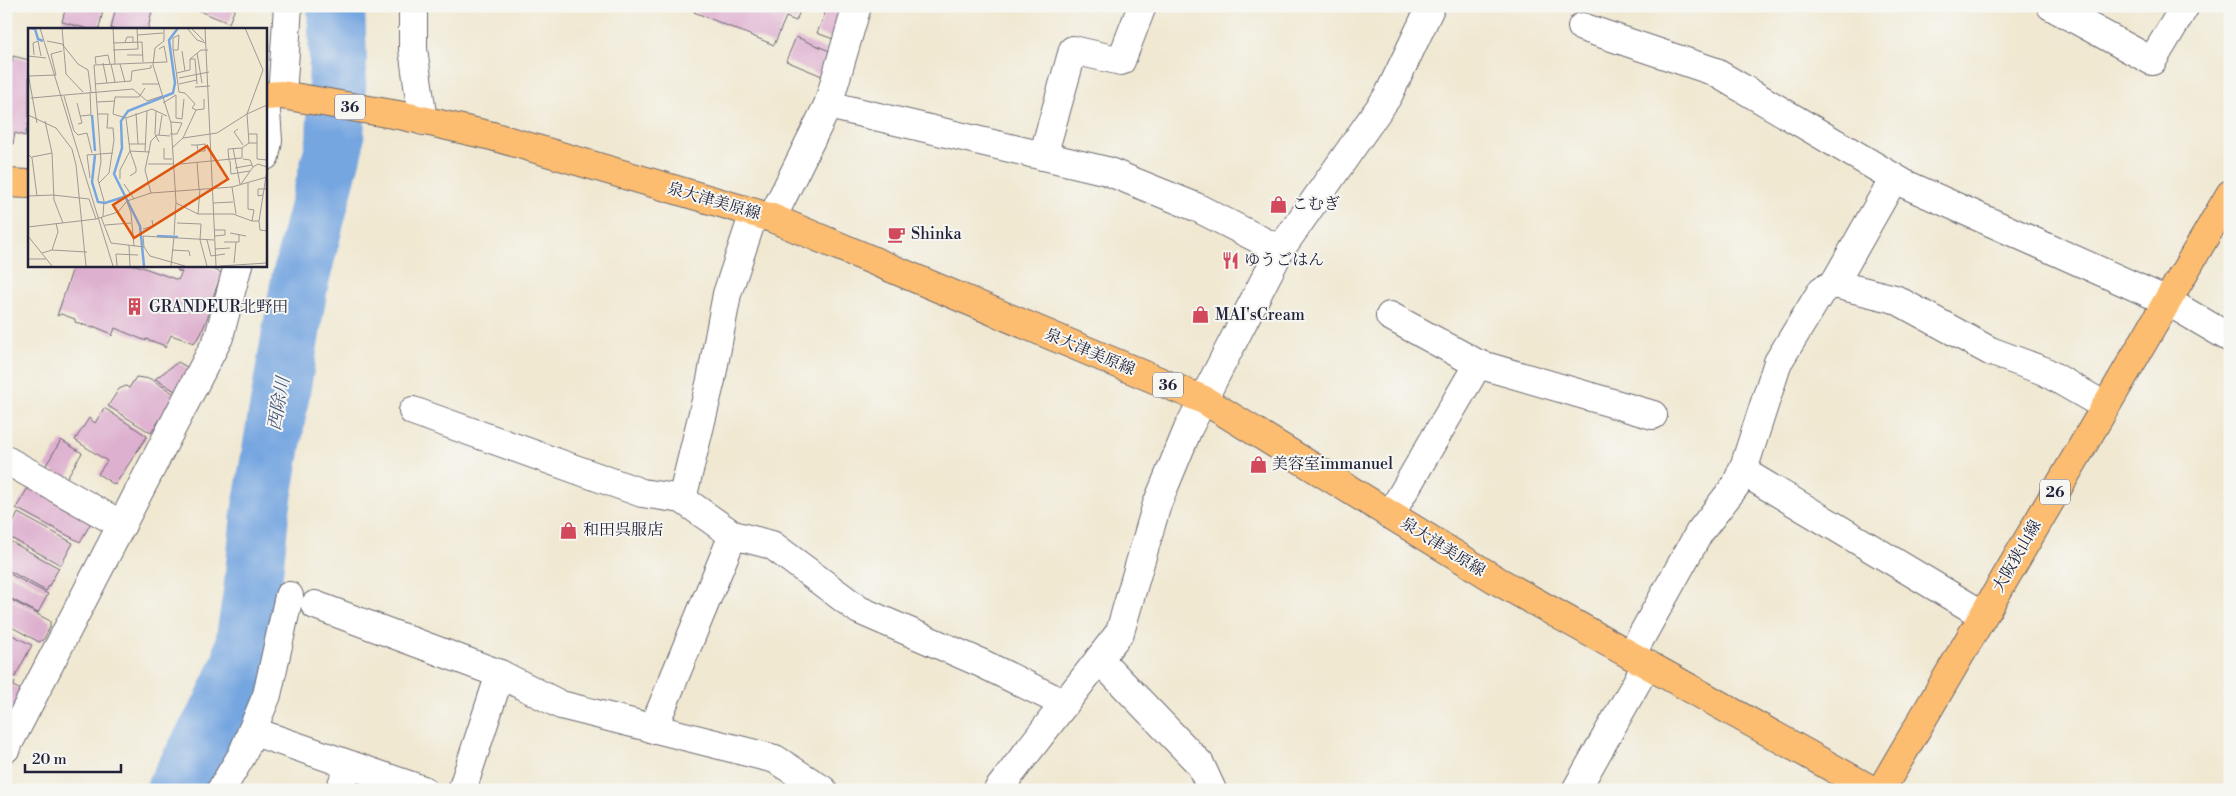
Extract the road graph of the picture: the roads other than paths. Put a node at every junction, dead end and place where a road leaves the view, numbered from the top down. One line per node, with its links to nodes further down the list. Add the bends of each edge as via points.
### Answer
1 (413, 6): 11 (street)
2 (857, 6): 10 (street)
3 (1142, 6): 13 (street, via 1122,62 1074,50)
4 (1431, 6): 19 (street, via 1388,96)
5 (2051, 6): 6 (street, via 2152,61)
6 (2185, 6)
7 (288, 9): 9 (street)
8 (1582, 27): 14 (street, via 1712,71)
9 (277, 96): 11 (main road, 泉大津美原線 / 36); 12 (street)
10 (828, 105): 13 (street); 18 (street)
11 (414, 118): 18 (main road, 泉大津美原線 / 36, via 492,136)
12 (266, 151)
13 (1043, 156): 19 (street, via 1107,171 1196,207)
14 (1894, 178): 21 (street); 22 (street)
15 (6, 183): 16 (main road)
16 (28, 184)
17 (2230, 194): 22 (main road, 大阪狭山線 / 26)
18 (763, 215): 26 (main road, 泉大津美原線 / 36); 32 (street, via 728,294)
19 (1280, 250): 26 (street)
20 (238, 266): 34 (street, via 219,337)
21 (1834, 284): 27 (street, via 1895,299 1990,351 2044,370); 31 (street, via 1822,290 1778,362)
22 (2167, 300): 24 (street); 27 (main road, 大阪狭山線 / 26)
23 (1390, 316): 25 (street)
24 (2230, 338)
25 (1478, 364): 29 (street); 33 (street)
26 (1204, 400): 33 (main road, 泉大津美原線 / 36); 39 (street, via 1156,504 1120,632)
27 (2105, 406): 38 (main road, 大阪狭山線 / 26)
28 (413, 411): 32 (street, via 642,493)
29 (1653, 415)
30 (6, 460): 34 (street)
31 (1742, 471): 38 (street); 40 (street, via 1736,485 1699,533)
32 (682, 499): 35 (street)
33 (1390, 515): 40 (main road, 泉大津美原線 / 36, via 1498,581)
34 (122, 525): 45 (street)
35 (733, 535): 42 (street, via 772,545 859,610); 43 (street)
36 (289, 596): 44 (street, via 266,695)
37 (315, 605): 41 (street)
38 (1983, 615): 55 (main road, 大阪狭山線 / 26)
39 (1099, 659): 42 (street); 52 (street, via 1200,764)
40 (1639, 660): 53 (street); 54 (main road, 泉大津美原線 / 36)
41 (500, 674): 43 (street, via 561,705); 49 (street)
42 (1065, 704): 51 (street)
43 (654, 728): 50 (street, via 775,759)
44 (252, 731): 46 (street); 47 (street)
45 (6, 748)
46 (345, 777): 48 (street)
47 (221, 790)
48 (423, 790)
49 (462, 790)
50 (823, 790)
51 (998, 790)
52 (1212, 790)
53 (1576, 790)
54 (1872, 790)
55 (1881, 790)

